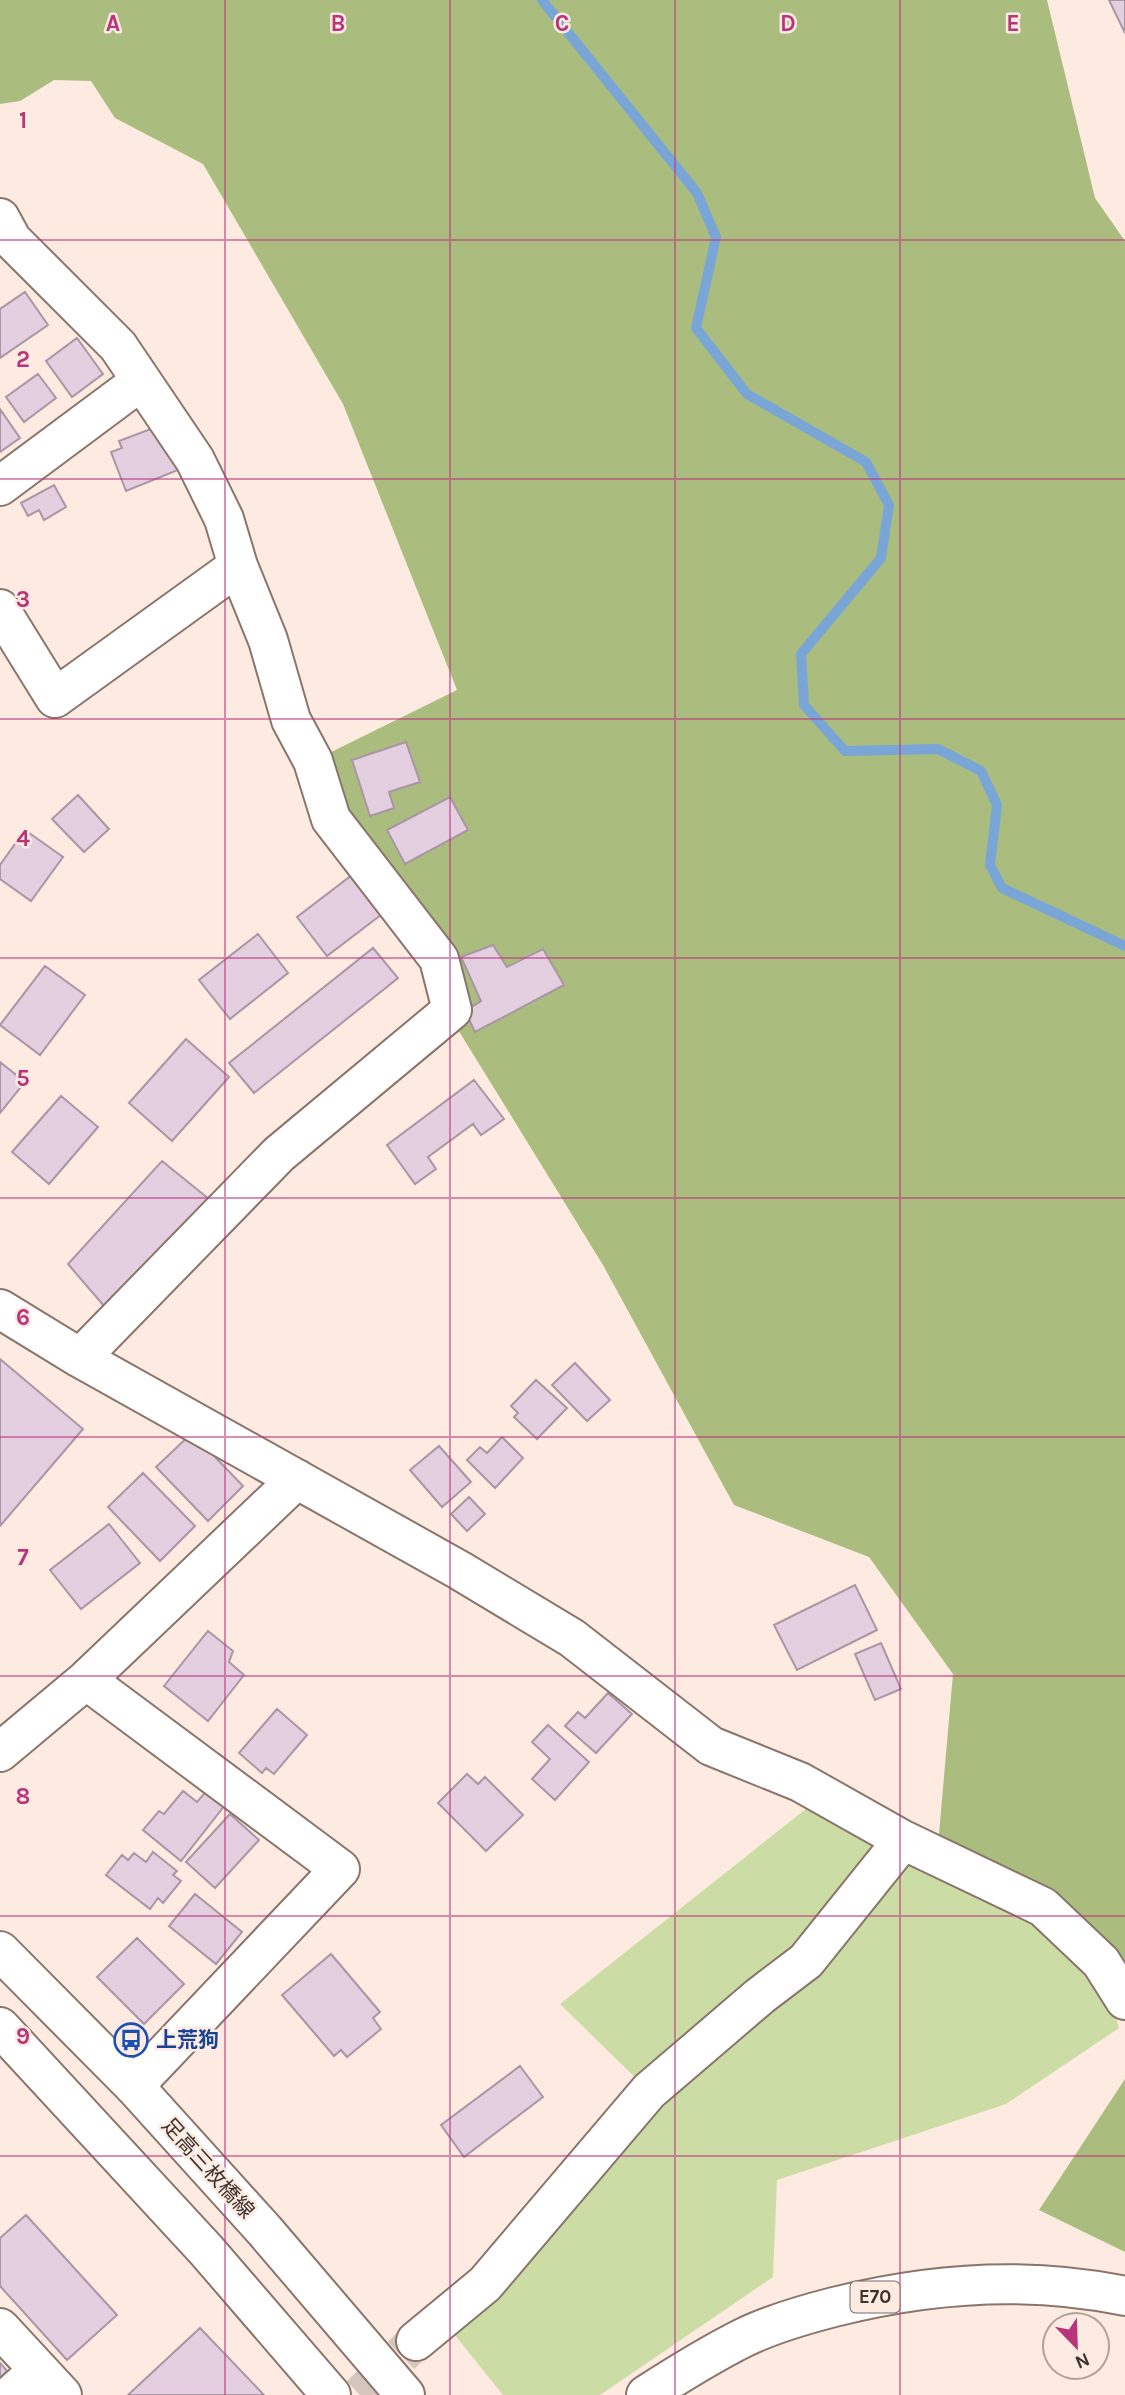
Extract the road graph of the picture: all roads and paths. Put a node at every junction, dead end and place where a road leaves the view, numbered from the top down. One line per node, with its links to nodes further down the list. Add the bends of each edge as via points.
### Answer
1 (4, 235): 2 (main road, via 118,346)
2 (141, 381): 3 (main road); 4 (main road, via 195,460 224,520)
3 (0, 486)
4 (238, 566): 5 (main road, via 55,698); 7 (main road, via 331,819 439,959 452,1010 279,1154)
5 (0, 608)
6 (0, 1309): 7 (main road)
7 (80, 1357): 8 (main road)
8 (297, 1479): 9 (main road); 11 (main road, via 572,1638 711,1746 800,1782)
9 (86, 1680): 10 (main road); 15 (main road, via 340,1869)
10 (0, 1752)
11 (903, 1840): 13 (main road, via 1042,1907 1101,1962); 18 (main road, via 806,1961 649,2091 485,2284)
12 (0, 1951): 15 (main road, 足高三枚橋線)
13 (1125, 2000)
14 (0, 2027): 21 (main road, via 206,2250)
15 (134, 2086): 22 (main road, 足高三枚橋線)
16 (1125, 2296): 23 (main road, E70, via 1014,2283 941,2286 869,2298 744,2337)
17 (0, 2328): 19 (main road)
18 (416, 2341)
19 (50, 2382): 20 (main road)
20 (11, 2395)
21 (331, 2395)
22 (405, 2395)
23 (646, 2395)

